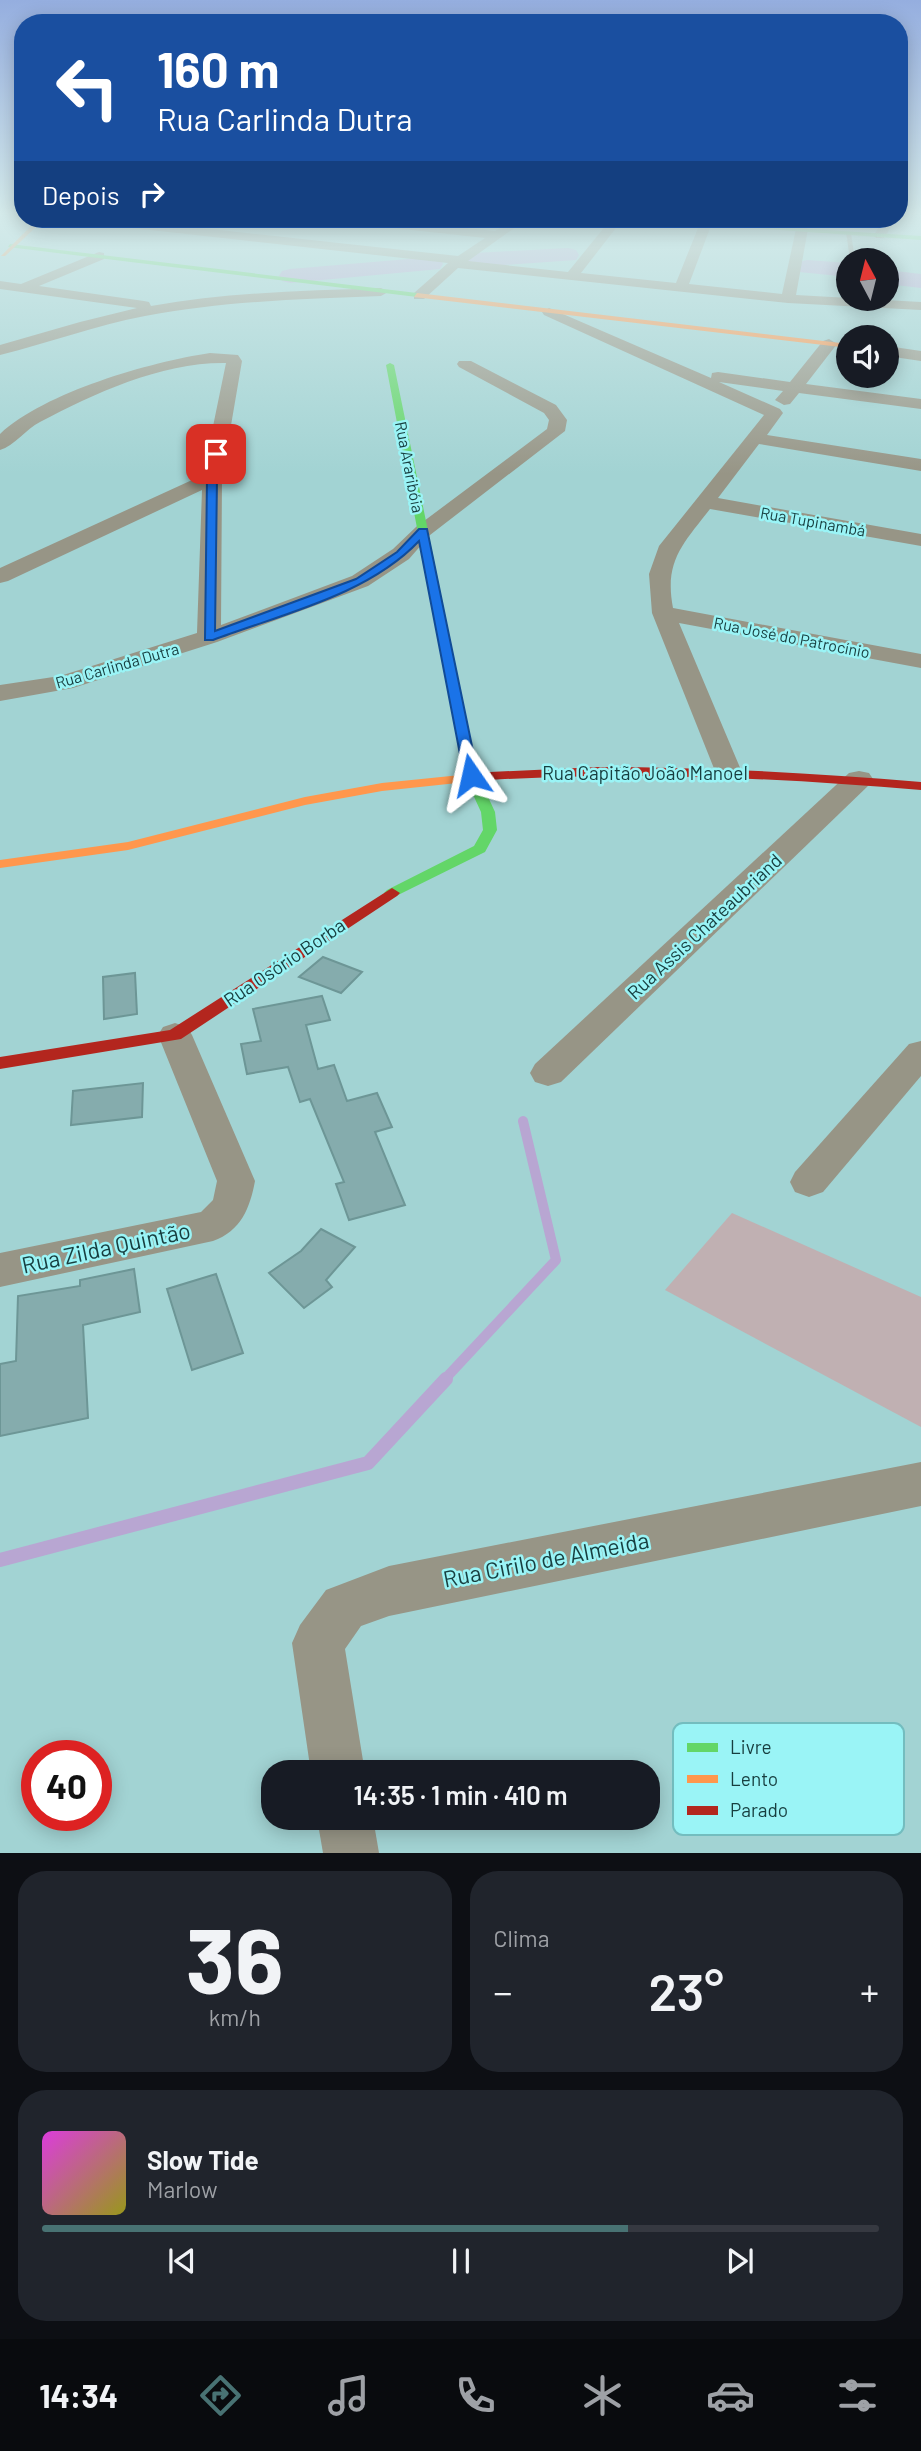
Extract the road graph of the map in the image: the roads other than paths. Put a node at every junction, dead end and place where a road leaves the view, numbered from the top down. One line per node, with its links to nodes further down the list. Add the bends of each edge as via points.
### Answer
1 (117, 301): 6 (street)
2 (212, 301): 6 (street)
3 (463, 301): 7 (street)
4 (835, 301): 5 (street)
5 (921, 306)
6 (166, 308): 10 (street)
7 (549, 312): 8 (street); 15 (street)
8 (829, 344): 9 (street); 16 (street)
9 (836, 345)
10 (0, 350)
11 (899, 353): 12 (street)
12 (921, 356)
13 (465, 364): 24 (street, Rua Carlinda Dutra, via 550,409 558,420 556,431)
14 (390, 365): 24 (street, Rua Araribóia)
15 (689, 374): 16 (street); 18 (street)
16 (795, 386): 17 (street); 18 (street)
17 (921, 404)
18 (774, 413): 19 (street)
19 (754, 438): 21 (street); 23 (street)
20 (0, 444): 22 (street, via 22,424 125,378 223,357 234,361)
21 (921, 465)
22 (212, 478): 26 (street); 28 (street)
23 (704, 502): 25 (street, Rua Tupinambá); 27 (street, via 658,569)
24 (423, 531): 28 (street, Rua Carlinda Dutra, via 401,554 360,581); 32 (street, Rua Araribóia)
25 (921, 540)
26 (0, 576)
27 (663, 613): 29 (street, Rua José do Patrocínio); 31 (street)
28 (209, 637): 30 (street, Rua Carlinda Dutra, via 64,682)
29 (921, 662)
30 (0, 692)
31 (727, 770): 32 (street, Rua Capitão João Manoel, via 607,768); 33 (street, Rua Capitão João Manoel)
32 (471, 775): 35 (street, Rua Capitão João Manoel, via 304,801 146,842); 36 (street, Rua Osório Borba, via 491,830 480,849 379,899)
33 (859, 779): 34 (street, Rua Capitão João Manoel); 39 (street, Rua Assis Chateaubriand)
34 (921, 786)
35 (0, 864)
36 (175, 1035): 38 (street, Rua Osório Borba); 41 (street, Rua Zilda Quintão, via 236,1181 231,1206 213,1225)
37 (921, 1053): 40 (street)
38 (0, 1063)
39 (548, 1073)
40 (809, 1182)
41 (0, 1270)
42 (921, 1484): 43 (street, Rua Cirilo de Almeida, via 389,1591 344,1608 318,1643)
43 (336, 1760)
44 (347, 1830): 45 (street)
45 (351, 1853)

